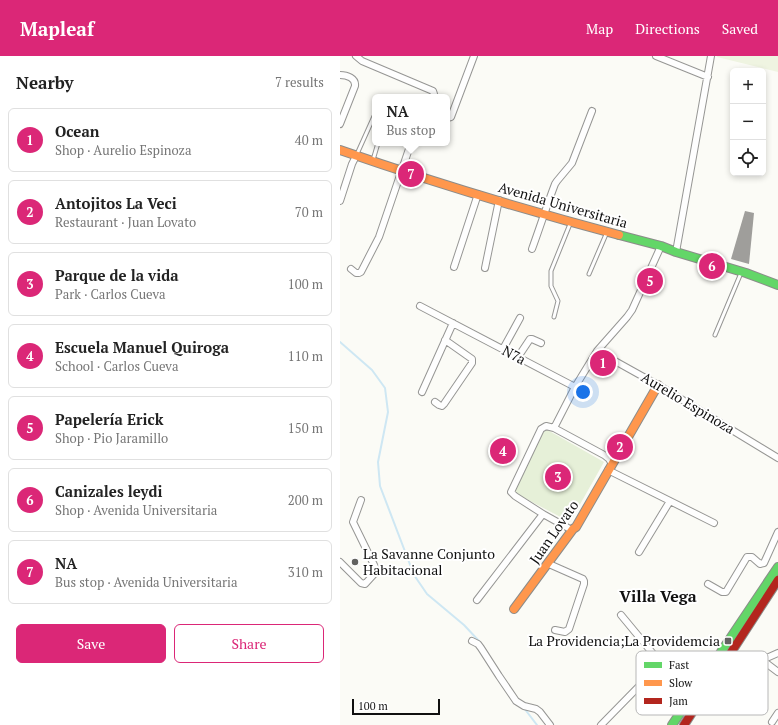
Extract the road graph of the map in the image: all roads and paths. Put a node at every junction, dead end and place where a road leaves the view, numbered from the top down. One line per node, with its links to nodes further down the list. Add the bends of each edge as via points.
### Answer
1 (356, 56): 7 (street, via 362,61 433,91)
2 (474, 56): 9 (street)
3 (656, 56): 6 (street)
4 (711, 56): 6 (street)
5 (340, 75): 11 (street, via 347,75 356,83)
6 (708, 76): 26 (street)
7 (434, 94)
8 (592, 111): 21 (street, via 572,163 557,181)
9 (450, 117)
10 (372, 121): 15 (lane)
11 (340, 124)
12 (377, 146): 16 (lane)
13 (410, 146): 17 (street)
14 (340, 150): 15 (street, Avenida Universitaria)
15 (356, 156): 16 (street, Avenida Universitaria); 20 (street)
16 (373, 162): 17 (street, Avenida Universitaria)
17 (401, 172): 18 (street, Avenida Universitaria); 29 (street, via 376,244 361,272 356,273)
18 (478, 194): 19 (street, Avenida Universitaria); 27 (street)
19 (499, 200): 21 (street, Avenida Universitaria); 28 (street)
20 (340, 201)
21 (544, 215): 22 (street, Avenida Universitaria); 25 (street)
22 (571, 222): 23 (street, Avenida Universitaria); 35 (lane, via 550,271 551,286 558,301)
23 (607, 232): 24 (street, Avenida Universitaria); 31 (lane)
24 (661, 246): 26 (street, Avenida Universitaria); 41 (street, via 632,310)
25 (532, 249)
26 (676, 252): 30 (street, Avenida Universitaria)
27 (454, 267)
28 (485, 268)
29 (351, 269)
30 (742, 271): 32 (street, Avenida Universitaria); 37 (lane)
31 (589, 274)
32 (778, 285)
33 (420, 306): 36 (street, N7a)
34 (520, 318): 40 (street)
35 (554, 318)
36 (452, 323): 38 (street); 40 (street, N7a)
37 (715, 335)
38 (445, 340): 45 (street); 46 (street, via 472,359 472,363 444,404 442,406)
39 (541, 344): 42 (street, via 530,339)
40 (503, 349): 42 (street, N7a)
41 (597, 351): 43 (street, Aurelio Espinoza); 44 (street)
42 (518, 357): 44 (street, N7a)
43 (658, 385): 48 (street, Aurelio Espinoza); 49 (street, Juan Lovato)
44 (576, 387): 47 (street)
45 (422, 392)
46 (435, 402)
47 (554, 428): 49 (street, via 604,455 609,460); 52 (street, via 546,426 541,429 511,492)
48 (778, 458)
49 (610, 467): 51 (street); 54 (street, Juan Lovato)
50 (361, 500): 57 (street, via 353,522 376,572 363,584)
51 (670, 501): 53 (street); 56 (street)
52 (544, 514): 54 (street); 62 (street)
53 (714, 523)
54 (573, 529): 58 (street, Juan Lovato)
55 (778, 532): 61 (street, via 764,563 760,564 752,557 747,557 726,592)
56 (639, 552)
57 (340, 562)
58 (548, 564): 63 (street, Juan Lovato); 65 (street, via 584,581 569,629 565,632)
59 (778, 567): 68 (street)
60 (778, 580): 69 (street)
61 (708, 584)
62 (477, 600)
63 (514, 609)
64 (621, 614): 67 (street)
65 (555, 630)
66 (472, 641): 79 (street, via 481,648 516,701 536,709)
67 (651, 651)
68 (722, 651)
69 (733, 651)
70 (778, 653): 71 (street)
71 (768, 657)
72 (768, 664): 73 (street)
73 (778, 672)
74 (636, 689): 80 (street)
75 (778, 713): 78 (street)
76 (679, 715): 81 (street)
77 (691, 715): 82 (street)
78 (772, 722)
79 (550, 725)
80 (601, 725)
81 (672, 725)
82 (684, 725)

